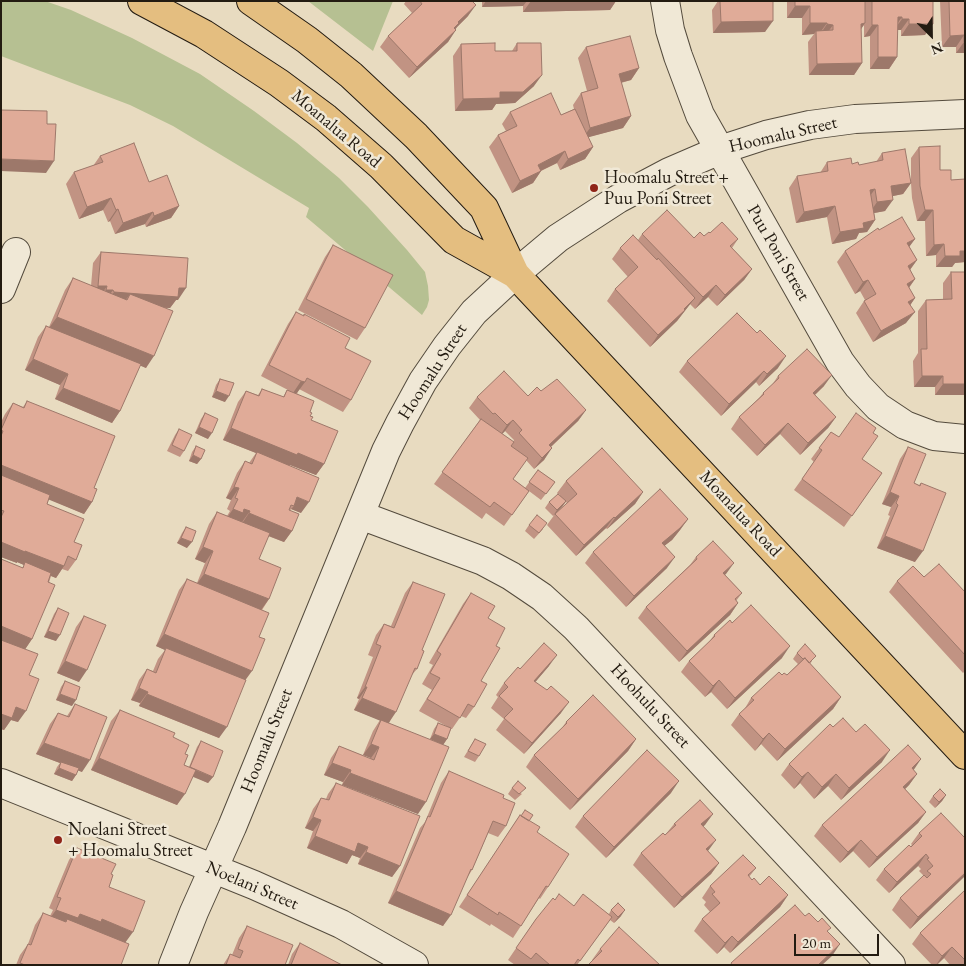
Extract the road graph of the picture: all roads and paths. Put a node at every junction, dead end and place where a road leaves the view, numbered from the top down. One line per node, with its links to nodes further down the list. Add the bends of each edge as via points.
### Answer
1 (142, 1): 7 (main road, Moanalua Road, via 204,34 279,83 326,118 381,166 454,240)
2 (251, 1): 7 (main road, Moanalua Road, via 351,75 416,136 484,208)
3 (664, 1): 5 (street, Puu Poni Street, via 670,30 696,107)
4 (965, 114): 5 (street, Hoomalu Street, via 855,119 810,125)
5 (720, 150): 7 (street, Hoomalu Street, via 618,199 558,238); 9 (street, Puu Poni Street, via 840,362 858,386 878,407 905,425 934,436)
6 (16, 252): 8 (street)
7 (515, 274): 10 (street, Hoomalu Street, via 474,312 423,381 386,451); 11 (main road, Moanalua Road)
8 (1, 289)
9 (965, 439)
10 (360, 515): 13 (street, Hoomalu Street); 16 (street, Hoohulu Street, via 483,561 542,597 576,628)
11 (965, 755)
12 (1, 783): 13 (street, Noelani Street)
13 (213, 869): 14 (street, Hoomalu Street); 15 (street, Noelani Street, via 340,924)
14 (173, 965)
15 (414, 965)
16 (891, 965)

